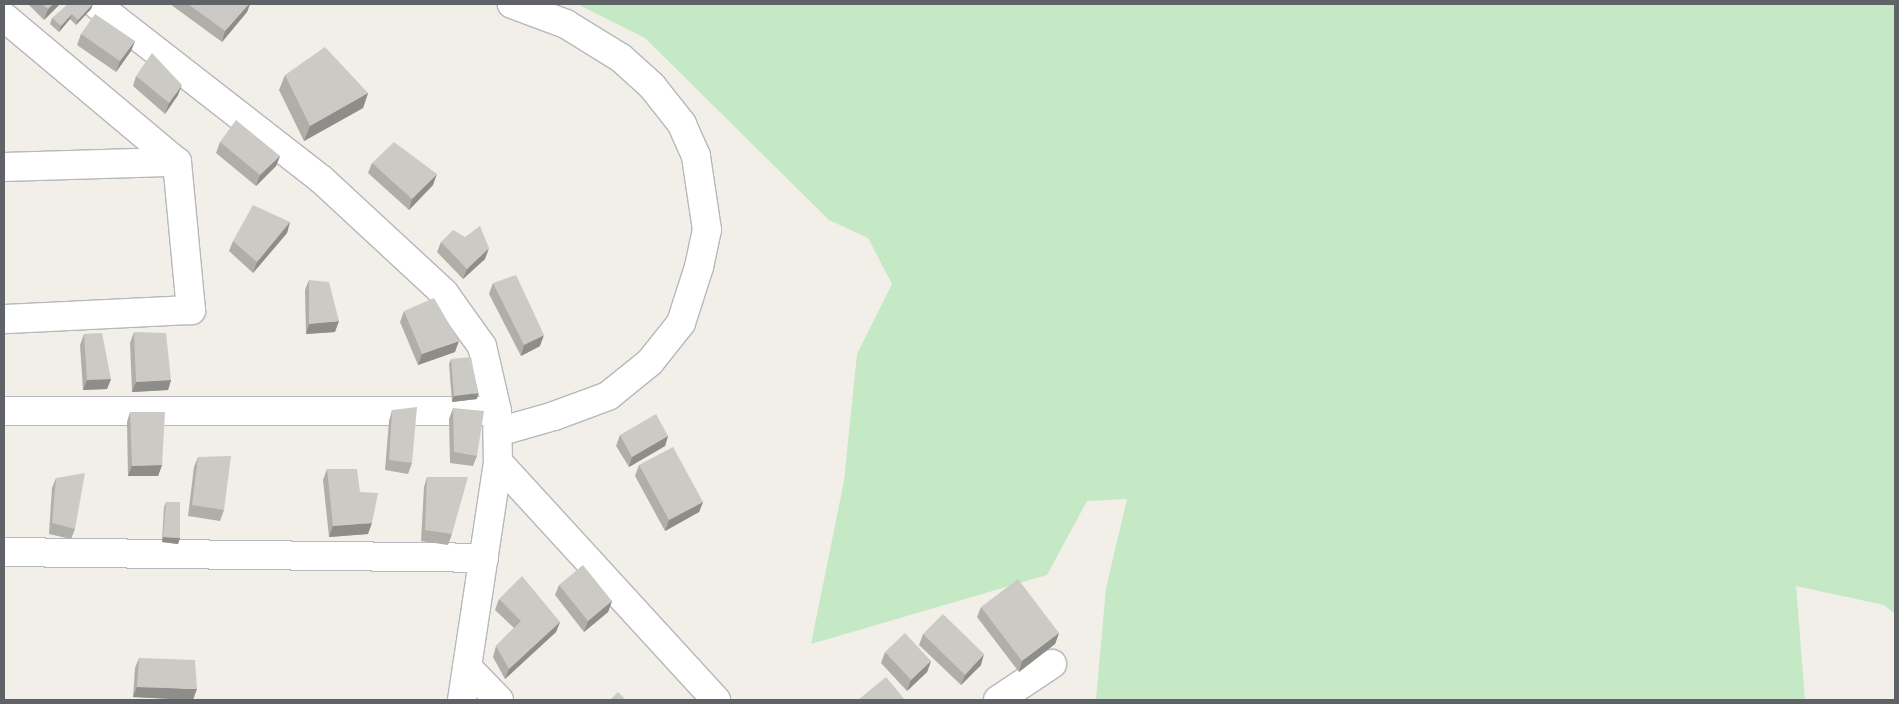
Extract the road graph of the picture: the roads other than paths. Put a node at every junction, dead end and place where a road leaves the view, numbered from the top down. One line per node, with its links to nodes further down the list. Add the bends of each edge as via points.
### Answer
1 (96, 4): 8 (street, via 321,179 444,293 482,346)
2 (512, 4): 8 (street, via 566,24 621,58 652,86 682,124 696,156 707,230 699,267 680,323 650,362 608,396 554,416)
3 (4, 17): 4 (street)
4 (177, 162): 5 (street); 6 (street, via 191,310)
5 (4, 167)
6 (4, 319)
7 (4, 411): 8 (street)
8 (497, 421): 9 (street)
9 (498, 462): 11 (street); 16 (street)
10 (4, 552): 11 (street)
11 (484, 558): 13 (street)
12 (1052, 664): 17 (street)
13 (467, 667): 14 (street); 15 (street)
14 (462, 700)
15 (499, 700)
16 (716, 700)
17 (998, 700)

